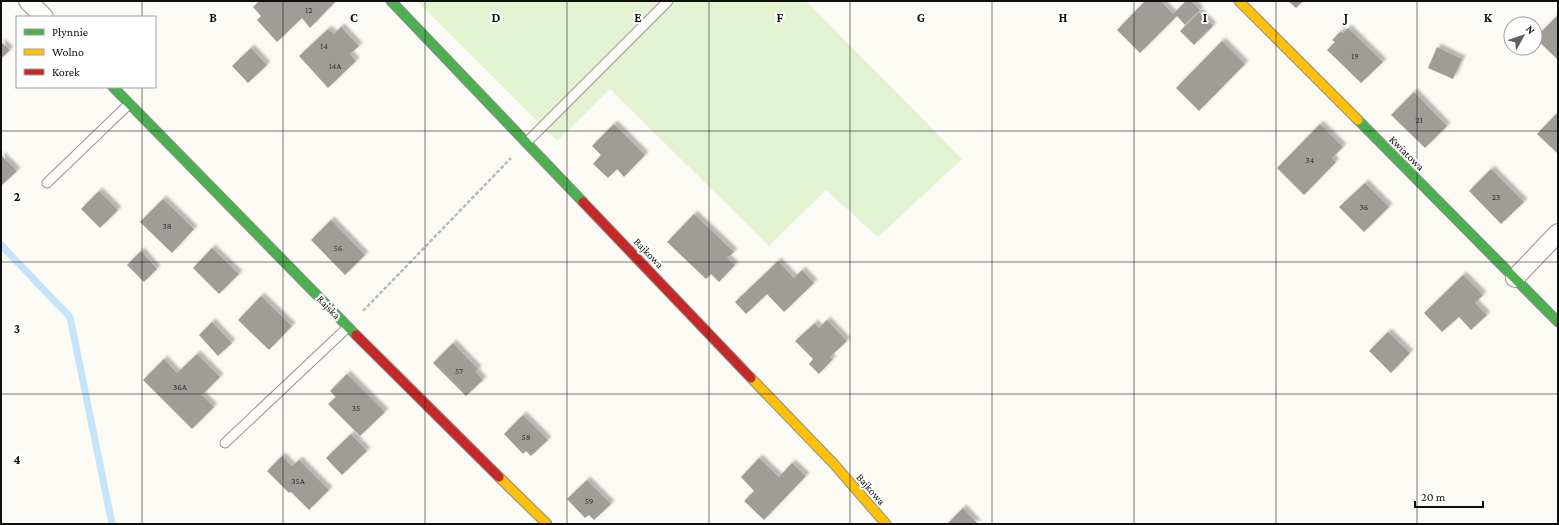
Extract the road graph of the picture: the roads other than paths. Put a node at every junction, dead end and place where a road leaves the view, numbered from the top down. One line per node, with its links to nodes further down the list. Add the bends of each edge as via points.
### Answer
1 (28, 1): 5 (street)
2 (391, 1): 8 (street, Bajkowa)
3 (668, 1): 8 (lane)
4 (1240, 1): 11 (street, Kwiatowa)
5 (43, 16)
6 (114, 88): 7 (street, Rajska)
7 (129, 104): 9 (lane); 13 (street, Rajska)
8 (527, 142): 16 (street, Bajkowa, via 827,458)
9 (47, 184)
10 (1558, 233): 11 (street)
11 (1514, 278): 12 (street, Kwiatowa)
12 (1558, 322)
13 (348, 327): 14 (lane); 15 (street, Rajska)
14 (226, 443)
15 (547, 524)
16 (886, 524)

